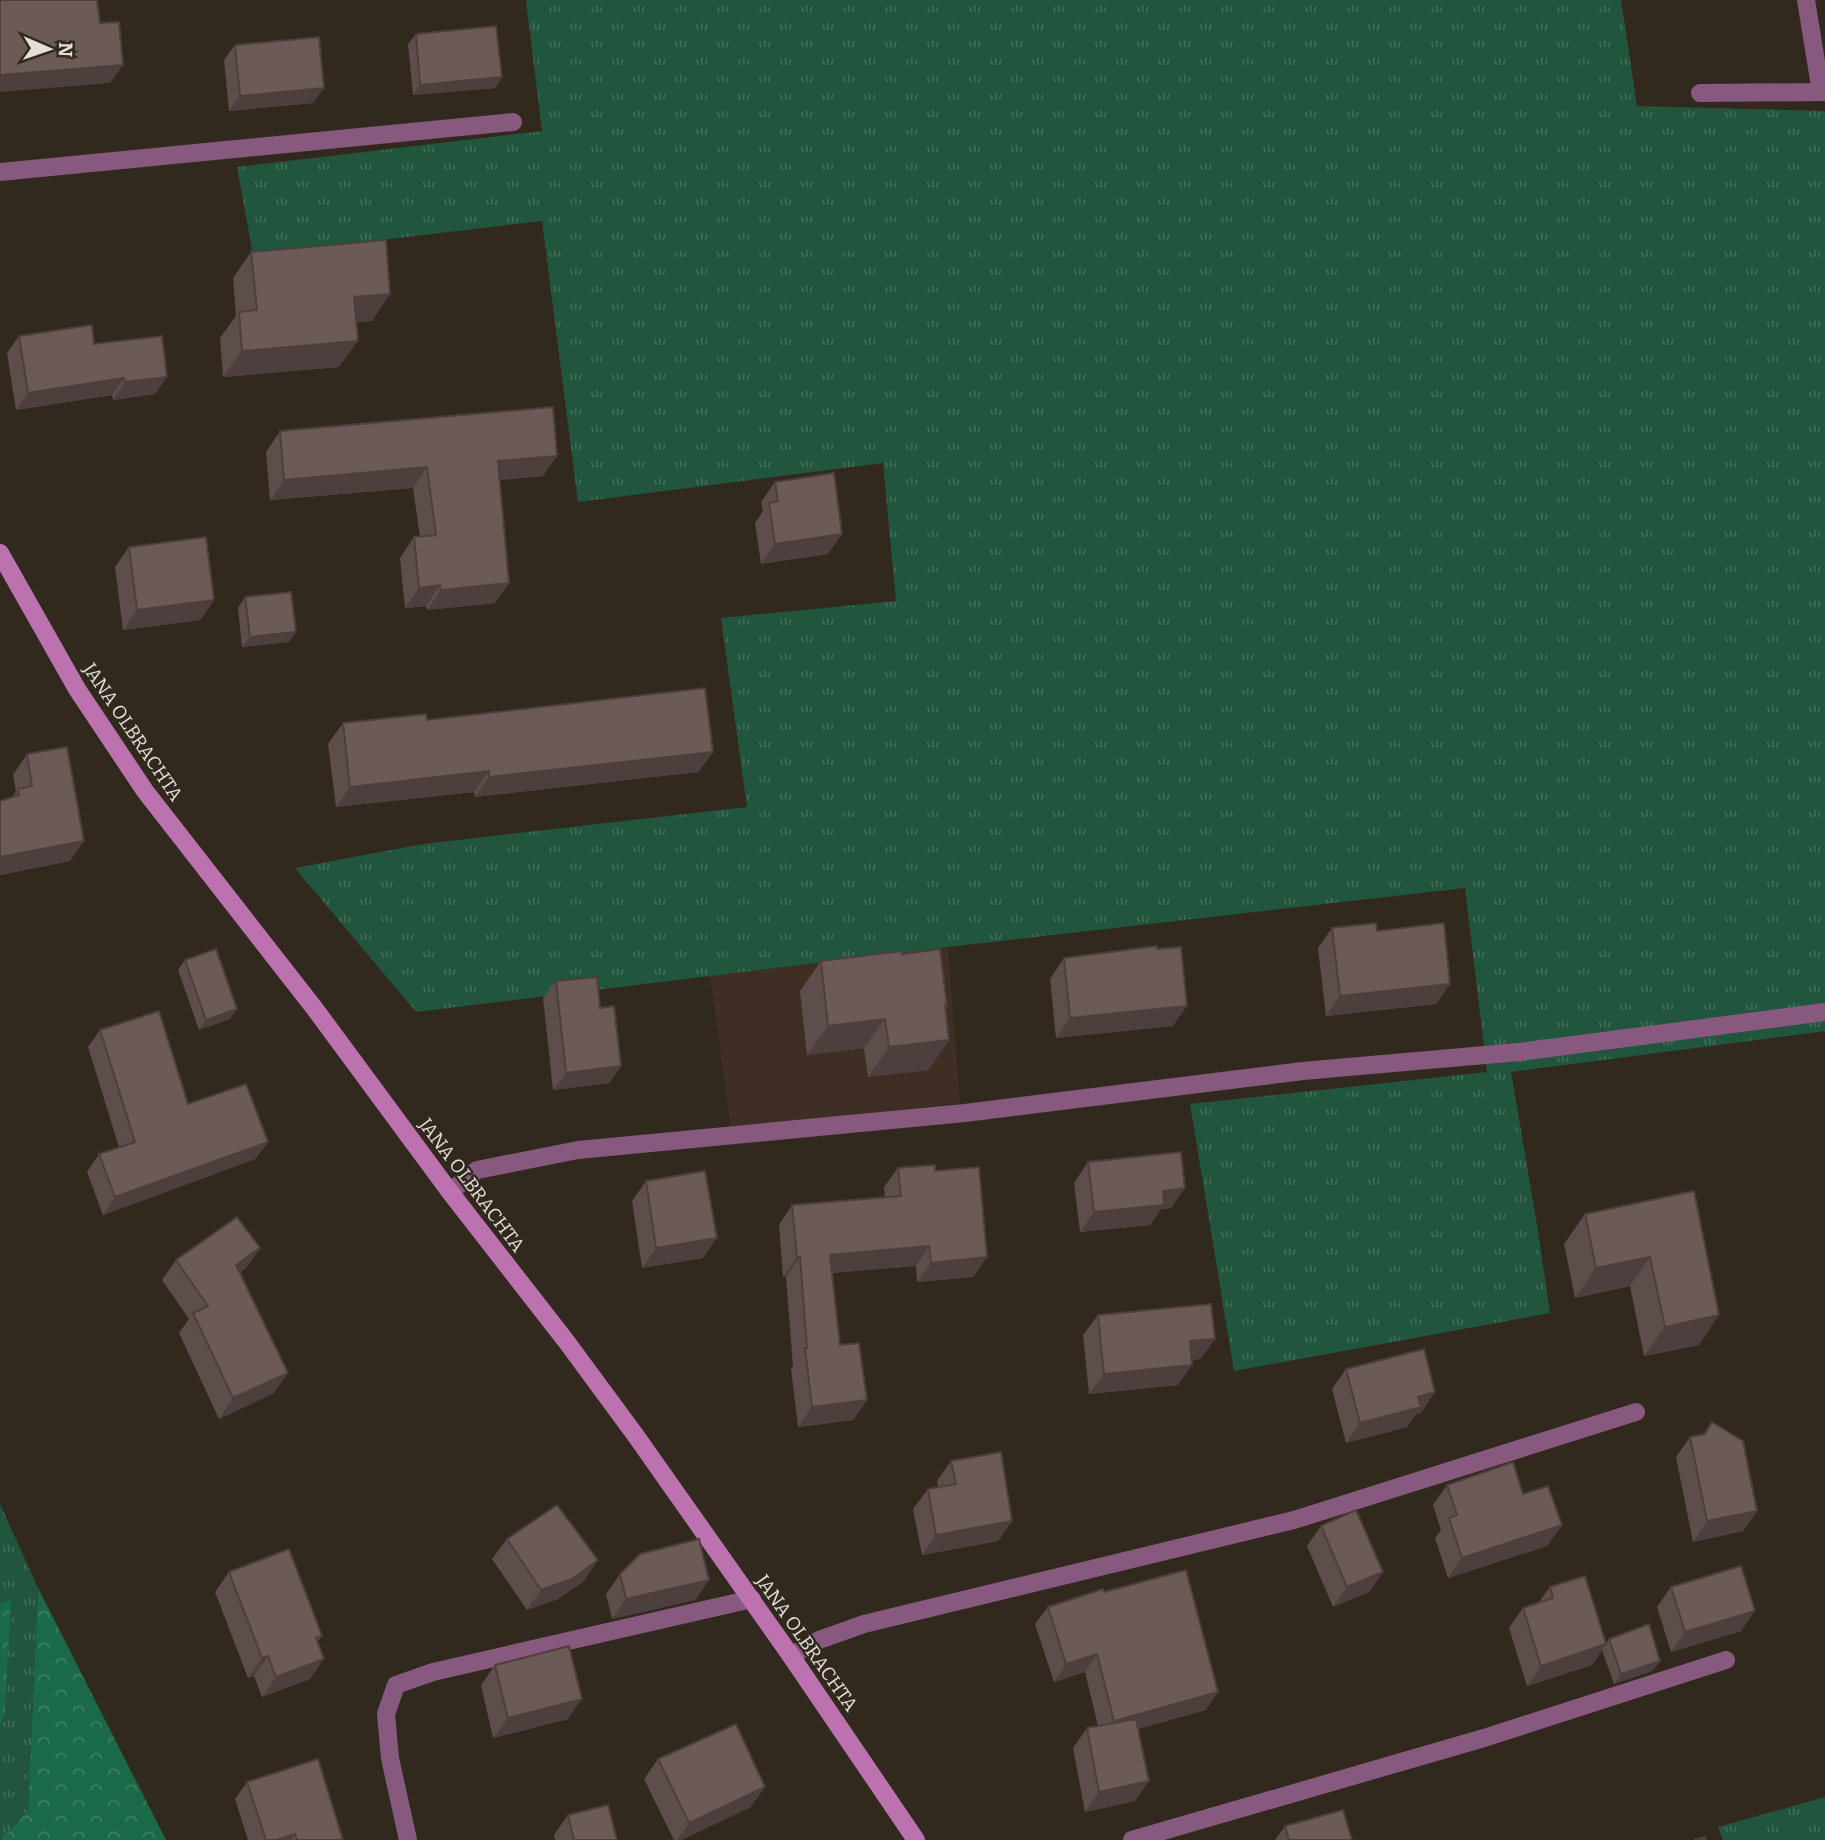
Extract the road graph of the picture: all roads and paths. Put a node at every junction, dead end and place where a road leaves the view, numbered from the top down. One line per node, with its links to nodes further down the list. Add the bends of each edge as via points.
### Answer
1 (1806, 0): 2 (street)
2 (1823, 92): 3 (street)
3 (1700, 93)
4 (513, 122): 5 (street)
5 (0, 172)
6 (0, 553): 8 (street, JANA OLBRACHTA, via 71,678 145,792)
7 (1825, 1012): 8 (street, via 1519,1052 578,1150 477,1170)
8 (450, 1192): 10 (street, JANA OLBRACHTA, via 605,1394)
9 (1636, 1412): 11 (street, via 1294,1520 864,1624)
10 (751, 1599): 11 (street, JANA OLBRACHTA); 13 (street, via 433,1672 396,1685 386,1714 390,1758)
11 (791, 1656): 14 (street, JANA OLBRACHTA)
12 (1726, 1660): 15 (street, via 1484,1738)
13 (408, 1840)
14 (916, 1840)
15 (1132, 1840)

